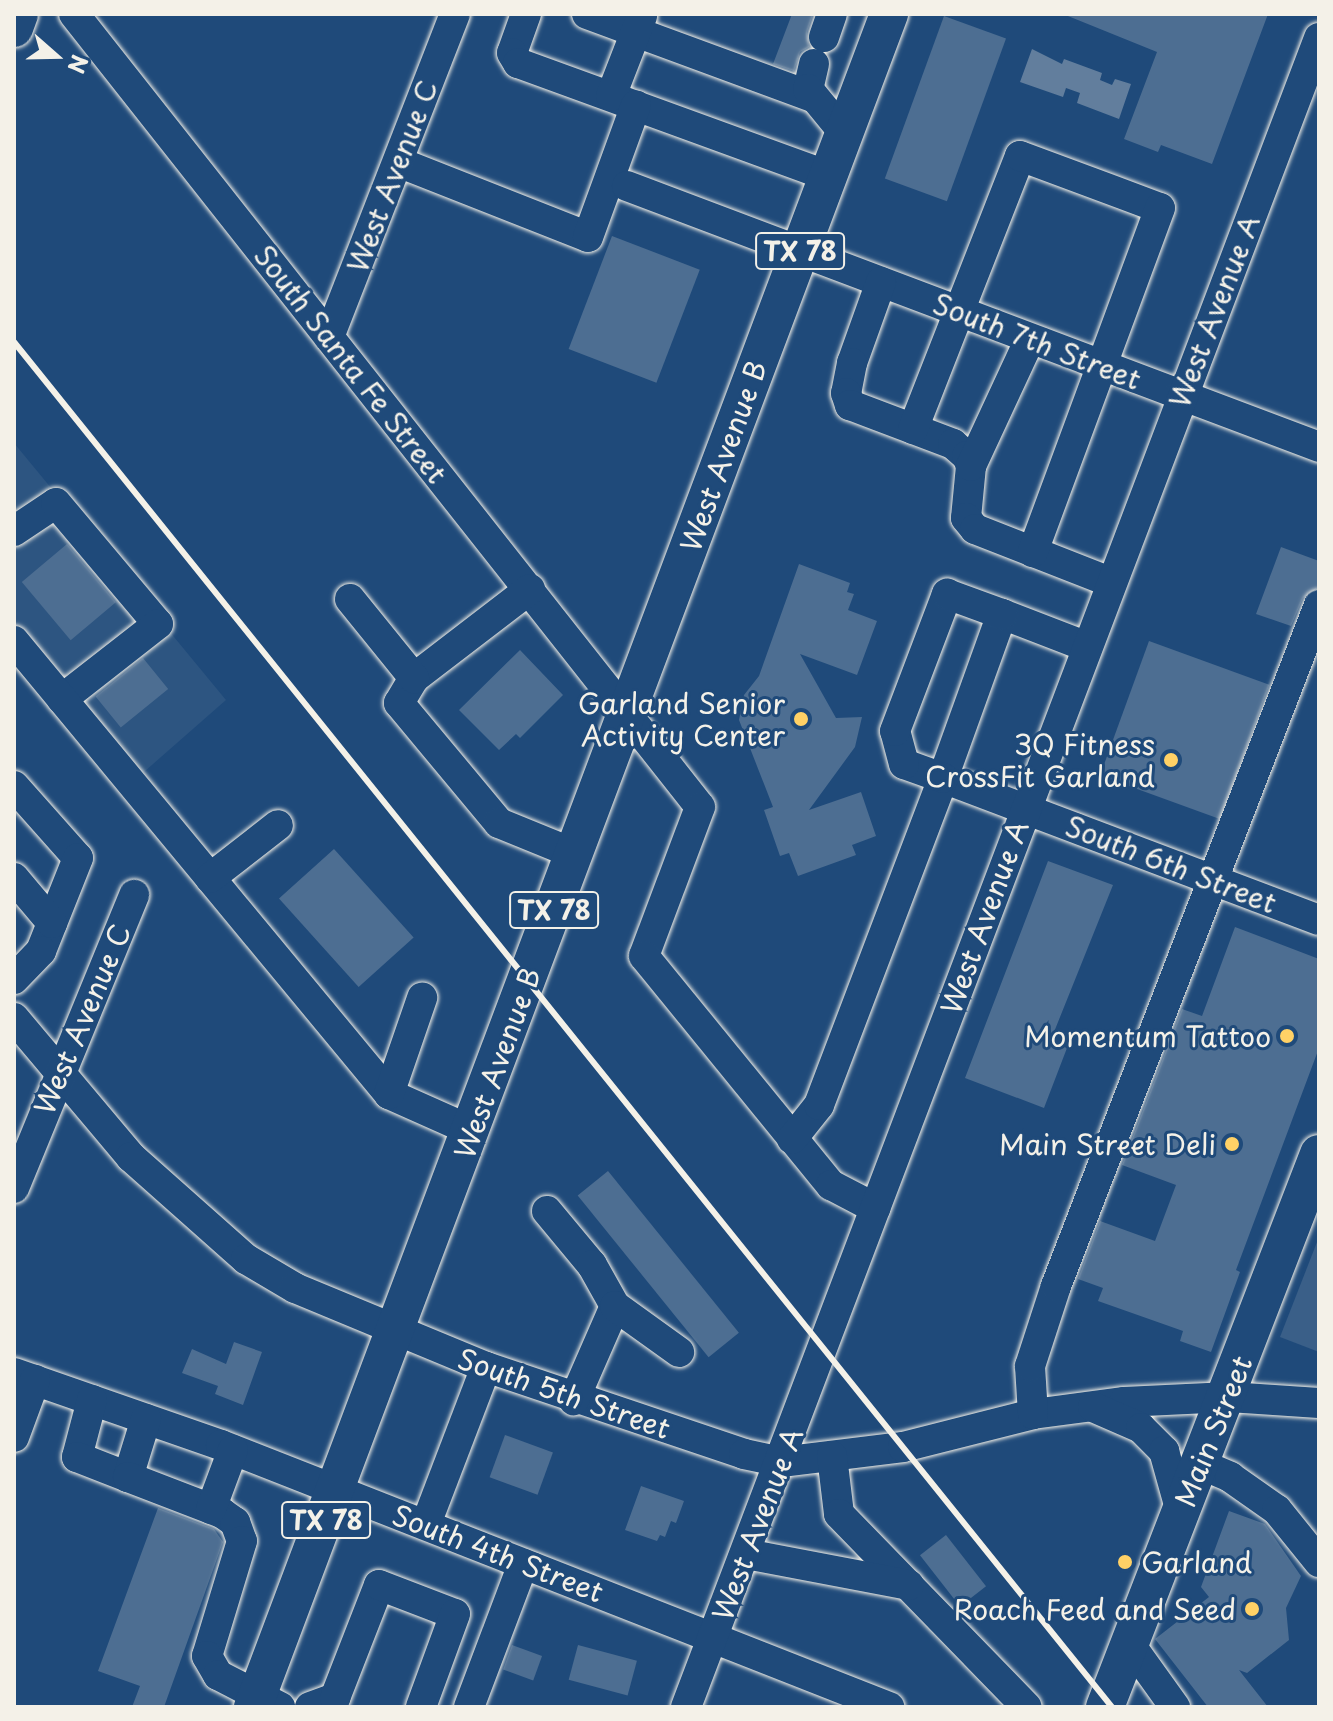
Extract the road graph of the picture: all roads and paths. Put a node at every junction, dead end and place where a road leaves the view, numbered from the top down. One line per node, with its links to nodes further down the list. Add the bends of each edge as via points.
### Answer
1 (74, 14): 18 (street, South Santa Fe Street)
2 (455, 14): 12 (street, West Avenue C)
3 (526, 14): 10 (street, via 512,53 518,63)
4 (587, 14): 6 (street)
5 (879, 17): 11 (main road, West Avenue B / TX 78)
6 (639, 23): 9 (street); 10 (street)
7 (823, 38): 9 (street, via 809,78)
8 (1319, 38): 21 (street, West Avenue A)
9 (812, 97): 11 (street)
10 (624, 100): 12 (street, via 588,237); 13 (street)
11 (844, 133): 13 (main road, West Avenue B / TX 78)
12 (398, 162): 18 (street, West Avenue C)
13 (828, 176): 15 (main road, West Avenue B / TX 78)
14 (627, 186): 15 (street, South 7th Street)
15 (800, 252): 16 (street, South 7th Street); 36 (main road, West Avenue B / TX 78)
16 (881, 282): 17 (street, South 7th Street); 22 (street, via 846,393 850,405)
17 (959, 312): 19 (street, South 7th Street); 20 (street, via 1020,156 1160,208); 22 (street)
18 (329, 337): 28 (street, South Santa Fe Street)
19 (1030, 339): 20 (street, South 7th Street); 24 (street)
20 (1102, 364): 21 (street, South 7th Street); 26 (street)
21 (1181, 396): 23 (street, South 7th Street); 27 (street, West Avenue A)
22 (913, 429): 24 (street, via 953,444)
23 (1319, 447)
24 (971, 466): 26 (street, via 966,518 975,529)
25 (14, 531): 35 (street, via 56,503 158,624)
26 (1033, 552): 27 (street)
27 (1110, 582): 33 (street, West Avenue A)
28 (530, 589): 34 (street); 36 (street, South Santa Fe Street)
29 (350, 599): 34 (street)
30 (1319, 605): 44 (street)
31 (1002, 614): 33 (street); 37 (street); 37 (street, South 6th Street, via 947,594 895,731 904,764)
32 (14, 641): 35 (street)
33 (1085, 646): 39 (street, West Avenue A)
34 (414, 678): 41 (street, via 399,703 499,823)
35 (62, 699): 43 (street)
36 (627, 713): 41 (main road, West Avenue B / TX 78); 54 (street, South Santa Fe Street, via 700,807 644,956)
37 (943, 778): 39 (street, South 6th Street); 54 (street, via 819,1105)
38 (14, 786): 47 (street, via 78,858)
39 (1024, 809): 44 (street, South 6th Street); 57 (street, West Avenue A)
40 (278, 825): 43 (street)
41 (575, 854): 53 (main road, West Avenue B / TX 78)
42 (14, 878): 47 (street)
43 (210, 878): 52 (street)
44 (1212, 880): 46 (street, South 6th Street); 69 (street, via 1056,1286 1030,1366)
45 (134, 895): 51 (street, West Avenue C)
46 (1319, 920)
47 (52, 923): 48 (street, via 41,951)
48 (14, 979)
49 (422, 998): 52 (street)
50 (14, 1018): 51 (street, South 5th Street)
51 (57, 1073): 56 (street, West Avenue C); 60 (street, South 5th Street, via 166,1193 246,1259 295,1288)
52 (389, 1094): 53 (street)
53 (472, 1131): 60 (main road, West Avenue B / TX 78)
54 (792, 1139): 57 (street, via 831,1185)
55 (1319, 1154): 64 (main road, Main Street)
56 (14, 1188)
57 (875, 1208): 74 (street, West Avenue A)
58 (547, 1211): 59 (street, via 592,1265)
59 (615, 1306): 61 (street); 66 (street)
60 (397, 1332): 62 (street, South 5th Street); 77 (main road, West Avenue B / TX 78)
61 (679, 1352)
62 (486, 1367): 66 (street, South 5th Street); 80 (street)
63 (24, 1377): 65 (street, South 4th Street); 71 (street)
64 (1229, 1397): 67 (street, South 5th Street); 68 (street, South 5th Street); 75 (main road, Main Street)
65 (92, 1400): 70 (street, South 4th Street); 76 (street, via 77,1457)
66 (574, 1400): 74 (street, South 5th Street)
67 (1319, 1403)
68 (1091, 1407): 69 (street, South 5th Street); 79 (street, via 1141,1428 1164,1451)
69 (1033, 1414): 73 (street, South 5th Street, via 903,1447)
70 (146, 1419): 72 (street, South 4th Street); 76 (street)
71 (14, 1437)
72 (233, 1450): 77 (street, South 4th Street); 78 (street)
73 (832, 1456): 74 (street, South 5th Street); 84 (street, via 839,1514)
74 (781, 1462): 81 (street, West Avenue A)
75 (1200, 1464): 79 (main road, Main Street); 82 (street, via 1230,1477 1277,1510)
76 (128, 1477): 78 (street)
77 (338, 1490): 80 (street, South 4th Street); 87 (main road, West Avenue B / TX 78)
78 (211, 1509): 87 (street, via 235,1522 242,1541 207,1656 218,1675)
79 (1181, 1512): 86 (main road, Main Street)
80 (426, 1524): 83 (street, South 4th Street)
81 (746, 1554): 84 (street); 85 (street, West Avenue A)
82 (1319, 1562)
83 (523, 1564): 85 (street, South 4th Street); 90 (street)
84 (909, 1585): 93 (street)
85 (713, 1636): 91 (street, West Avenue A); 92 (street, South 4th Street)
86 (1129, 1643): 94 (main road, Main Street); 95 (street)
87 (263, 1704)
88 (335, 1704): 89 (street, via 379,1585 455,1614)
89 (421, 1707)
90 (469, 1707)
91 (686, 1707)
92 (889, 1707)
93 (1027, 1707)
94 (1105, 1707)
95 (1175, 1707)

